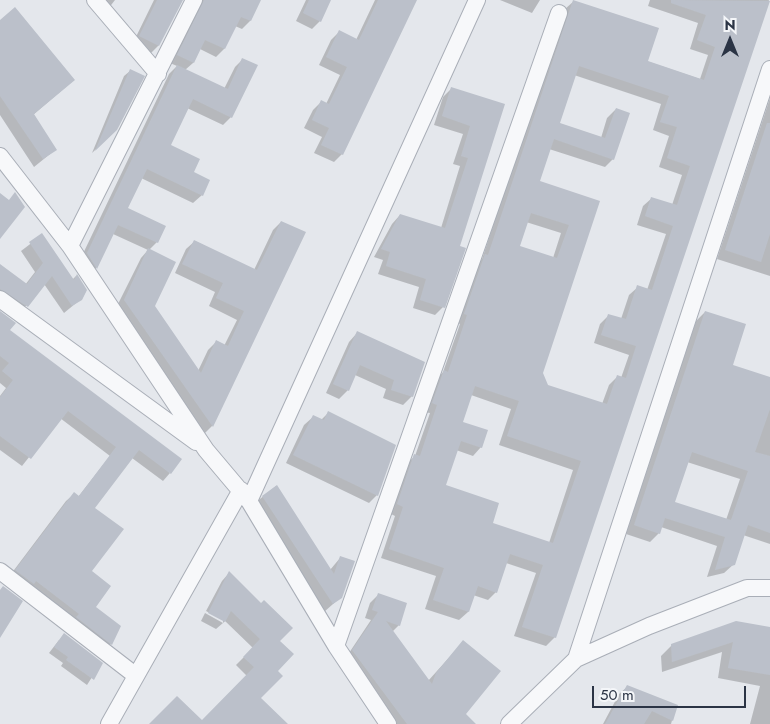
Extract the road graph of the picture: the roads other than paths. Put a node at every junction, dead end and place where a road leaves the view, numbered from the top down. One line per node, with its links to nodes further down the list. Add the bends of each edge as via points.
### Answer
1 (95, 0): 6 (street)
2 (194, 0): 6 (street)
3 (476, 0): 11 (street)
4 (559, 13): 14 (street)
5 (770, 69): 15 (street)
6 (158, 74): 8 (street)
7 (0, 156): 8 (street)
8 (70, 246): 10 (street)
9 (0, 298): 10 (street)
10 (206, 450): 11 (street)
11 (245, 496): 14 (street); 16 (street)
12 (0, 572): 16 (street)
13 (770, 588): 15 (street, via 747,588)
14 (336, 646): 18 (street)
15 (576, 659): 19 (street)
16 (135, 675): 17 (street)
17 (109, 724)
18 (388, 724)
19 (509, 724)

